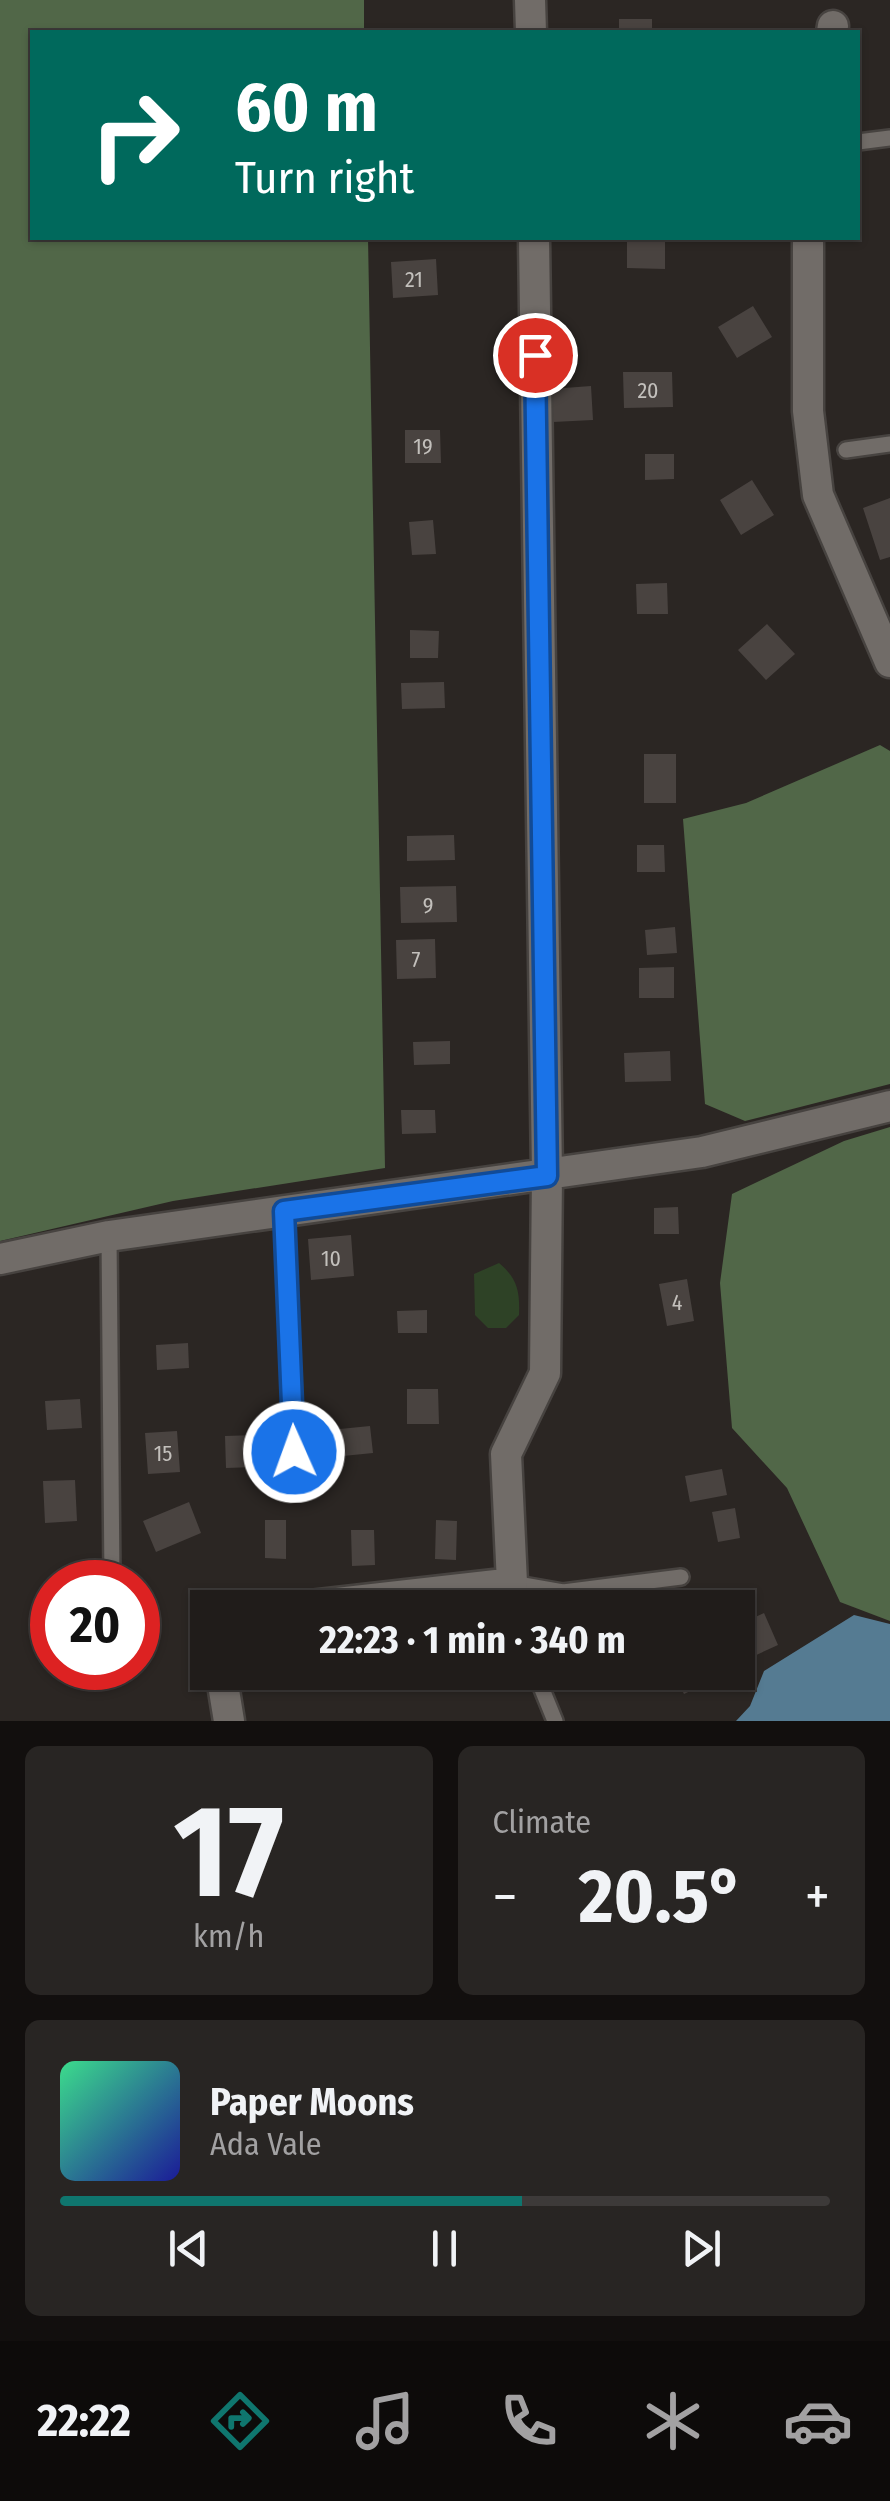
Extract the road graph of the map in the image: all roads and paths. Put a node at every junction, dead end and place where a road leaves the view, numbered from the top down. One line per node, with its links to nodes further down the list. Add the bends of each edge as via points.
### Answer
1 (530, 0): 2 (street)
2 (531, 30)
3 (890, 138): 4 (lane)
4 (860, 142)
5 (534, 240): 11 (street)
6 (808, 240): 9 (street, via 808,411 818,495)
7 (890, 444): 8 (lane)
8 (846, 450)
9 (890, 662)
10 (890, 1106): 11 (street, via 702,1152)
11 (547, 1176): 12 (street); 18 (street, via 546,1373 506,1454)
12 (284, 1211): 13 (street); 15 (lane)
13 (109, 1236): 14 (street); 16 (lane)
14 (0, 1258)
15 (294, 1452)
16 (112, 1560)
17 (681, 1577): 19 (lane)
18 (515, 1590)
19 (579, 1590)
20 (224, 1690): 22 (street)
21 (542, 1690): 23 (lane)
22 (230, 1721)
23 (555, 1721)

